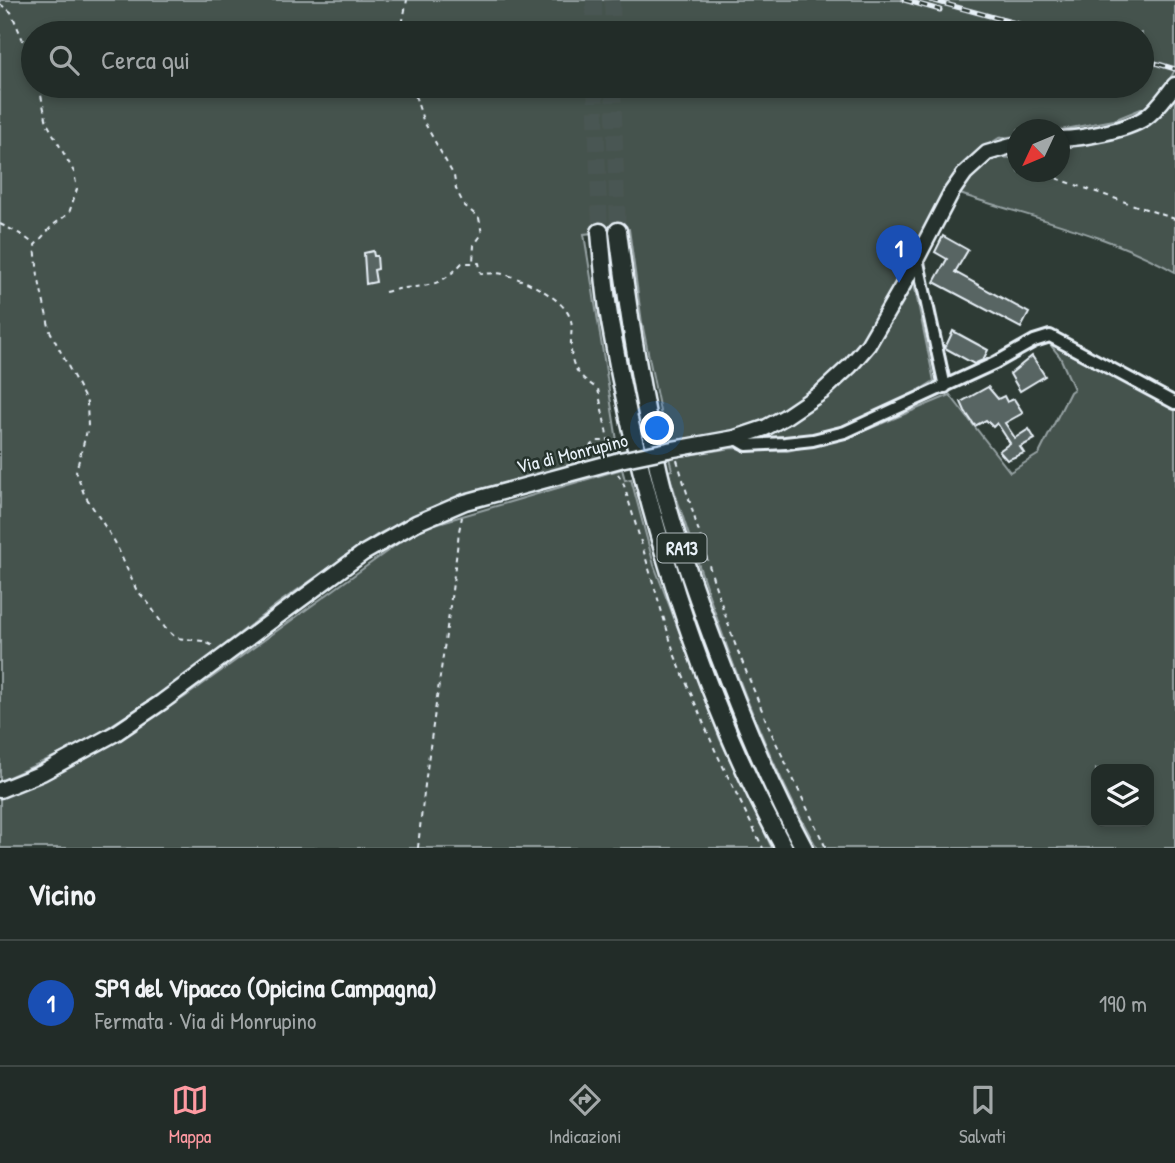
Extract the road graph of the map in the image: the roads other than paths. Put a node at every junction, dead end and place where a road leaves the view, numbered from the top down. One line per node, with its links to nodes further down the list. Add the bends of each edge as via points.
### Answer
1 (1175, 85): 2 (main road, via 1137,121)
2 (1070, 137)
3 (1007, 147): 6 (main road, Via di Monrupino, via 986,153 965,173)
4 (618, 231): 12 (highway, RA13, via 629,321 669,507 721,663)
5 (600, 232): 11 (highway, RA13, via 610,325 652,511 707,677)
6 (917, 258): 7 (street); 9 (main road, Via di Monrupino, via 868,345 850,366 785,418)
7 (944, 387): 8 (street, via 1050,336); 9 (street, via 863,425 813,440 747,444)
8 (1175, 403)
9 (735, 438): 10 (main road, Via di Monrupino, bridge, via 612,462 465,502 416,523 362,554 116,733 65,762)
10 (0, 790)
11 (784, 848)
12 (804, 848)

